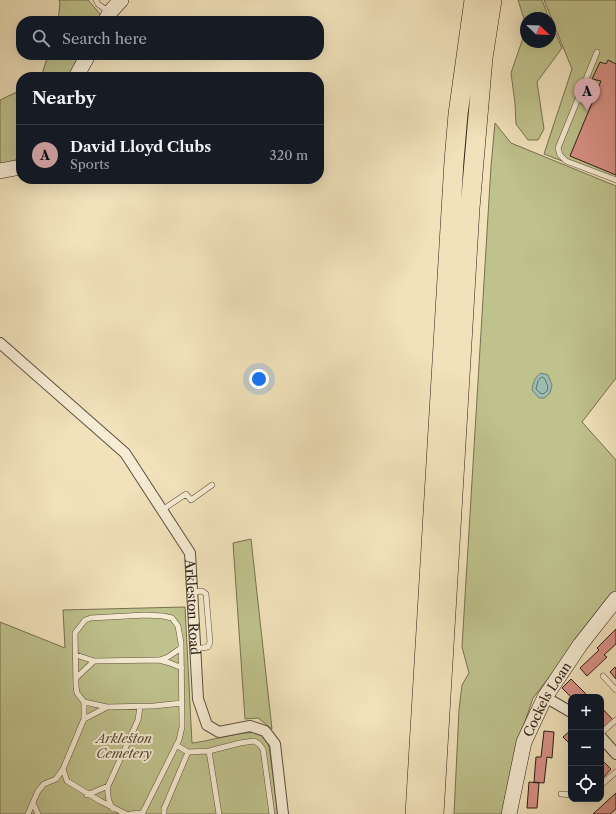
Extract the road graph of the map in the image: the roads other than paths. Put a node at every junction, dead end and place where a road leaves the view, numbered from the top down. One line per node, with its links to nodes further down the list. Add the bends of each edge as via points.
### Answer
1 (96, 0): 5 (lane)
2 (121, 0): 6 (street)
3 (474, 0): 61 (highway, via 454,161)
4 (492, 0): 62 (highway, via 483,58 470,208)
5 (106, 16)
6 (108, 16)
7 (597, 52): 12 (lane, via 558,148 566,161)
8 (85, 60): 9 (street)
9 (79, 72)
10 (16, 168): 11 (street)
11 (0, 171)
12 (616, 180)
13 (0, 343): 15 (street, Arkleston Road, via 125,453)
14 (212, 485): 15 (lane, via 191,500 186,494)
15 (162, 510): 16 (street, Arkleston Road, via 190,553)
16 (192, 592): 19 (street, Arkleston Road); 19 (lane, via 202,591 206,594 210,642 208,647)
17 (616, 599): 27 (street, Cockels Loan, via 580,645)
18 (181, 648): 20 (lane, via 178,626 172,618 144,615 91,618 85,620 75,633); 21 (lane); 23 (lane)
19 (195, 649): 60 (street, Arkleston Road, via 198,699 207,725 219,732 250,726 265,731 275,744)
20 (76, 655): 22 (lane); 25 (lane)
21 (159, 660): 22 (lane); 23 (lane)
22 (94, 661): 25 (lane)
23 (182, 668): 29 (lane)
24 (603, 676): 26 (lane)
25 (76, 678): 28 (lane, via 77,693)
26 (616, 690)
27 (546, 697): 32 (street); 63 (street, Cockels Loan, via 524,742)
28 (84, 702): 30 (lane); 33 (lane)
29 (182, 703): 31 (lane); 37 (lane, via 182,727)
30 (107, 707): 31 (lane); 33 (lane)
31 (140, 707): 46 (lane, via 138,720)
32 (568, 710)
33 (84, 719): 41 (lane)
34 (616, 720): 35 (lane)
35 (604, 730)
36 (604, 740): 40 (street)
37 (176, 745): 39 (lane); 52 (lane)
38 (209, 751): 39 (lane); 58 (lane); 59 (lane, via 254,741 259,744 262,749)
39 (188, 752): 57 (lane)
40 (616, 754)
41 (63, 769): 43 (lane); 44 (lane)
42 (616, 772): 45 (lane)
43 (56, 779): 44 (lane); 50 (lane, via 44,784)
44 (67, 781): 48 (lane)
45 (604, 782)
46 (108, 786): 48 (lane); 51 (lane, via 107,794)
47 (561, 794): 49 (lane)
48 (87, 795): 51 (lane)
49 (568, 795)
50 (33, 803): 53 (lane); 54 (lane)
51 (113, 809): 55 (lane)
52 (143, 813): 56 (lane)
53 (28, 814)
54 (38, 814)
55 (126, 814)
56 (130, 814)
57 (164, 814)
58 (219, 814)
59 (272, 814)
60 (282, 814)
61 (415, 814)
62 (434, 814)
63 (509, 814)

